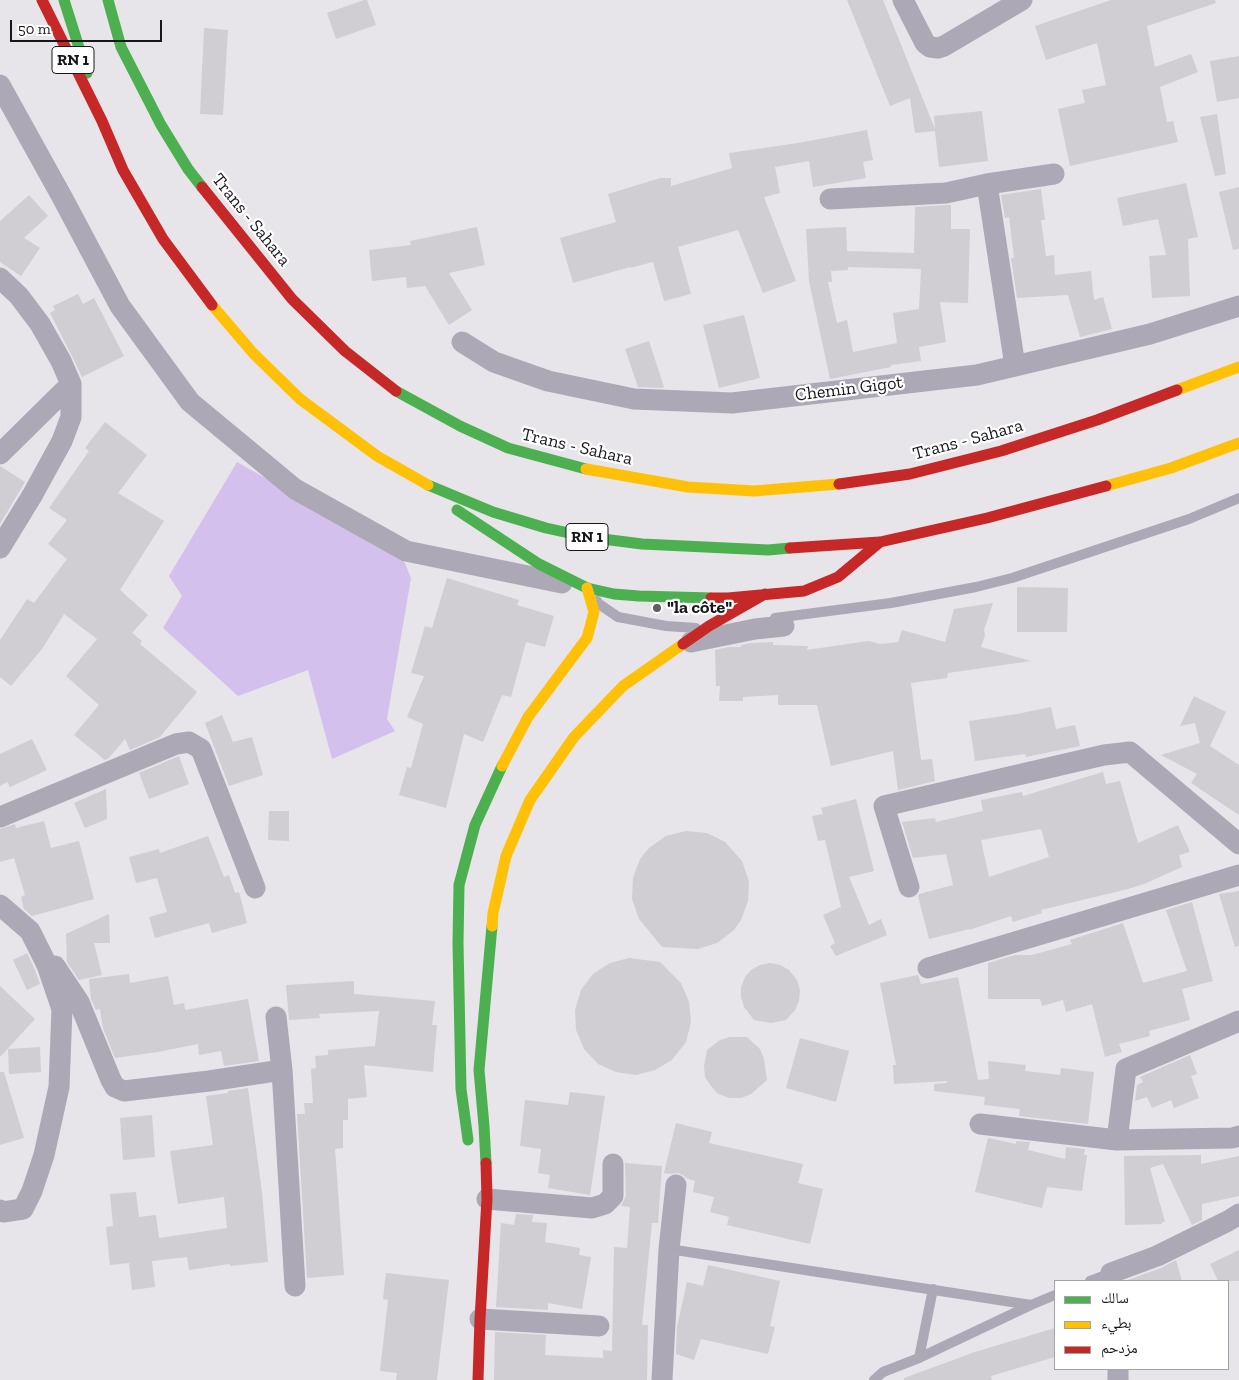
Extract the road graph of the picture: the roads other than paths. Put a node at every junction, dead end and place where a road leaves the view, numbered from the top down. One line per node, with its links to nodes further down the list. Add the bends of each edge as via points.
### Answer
1 (42, 0): 9 (main road, RN 1)
2 (64, 0): 9 (main road, RN 1)
3 (97, 0): 7 (main road, RN 1)
4 (108, 0): 7 (main road, Trans - Sahara / RN 1)
5 (903, 0): 6 (street, via 924,43 938,48)
6 (1022, 0)
7 (121, 47): 17 (main road, Trans - Sahara / RN 1, via 188,169 292,299 345,350 394,390 508,448 572,466 688,487 754,491 827,486 910,474 1001,452)
8 (0, 86): 25 (street, via 120,306 190,402 295,490 406,551)
9 (102, 121): 21 (main road, RN 1, via 124,170 163,239 205,296 254,353 300,399)
10 (1054, 174): 11 (street)
11 (987, 184): 12 (street, via 946,193); 16 (street)
12 (830, 199)
13 (0, 278): 18 (street, via 20,296 40,324)
14 (1239, 306): 16 (street, Chemin Gigot, via 1150,334)
15 (462, 342): 16 (street, Chemin Gigot, via 494,362 548,381 634,399 732,403 977,375)
16 (1015, 366)
17 (1239, 367)
18 (71, 384): 20 (street); 24 (street, via 71,417 62,441)
19 (1239, 443): 23 (main road, RN 1, via 1171,468 987,518)
20 (0, 454)
21 (377, 456): 23 (main road, RN 1, via 427,485 493,512 587,537 642,544 768,550); 25 (main road, via 413,484 539,564)
22 (1239, 498): 27 (lane, via 1189,519 976,587 891,603)
23 (880, 542): 26 (main road, via 838,577 804,590)
24 (0, 548)
25 (587, 588): 26 (main road, via 648,596 728,598); 27 (lane, via 599,604 618,617 666,626); 44 (main road, via 594,612 587,638 528,717 500,770 475,825 459,885 460,1069)
26 (766, 594): 27 (main road)
27 (709, 626): 29 (main road)
28 (784, 626): 29 (street)
29 (684, 644): 47 (main road, via 623,686 574,737 530,800 506,856 493,913 480,1070)
30 (0, 818): 34 (street, via 176,744 189,742 201,749)
31 (1239, 844): 33 (street, via 1130,752 884,806)
32 (1239, 875): 37 (street)
33 (910, 887)
34 (255, 888)
35 (0, 905): 36 (street)
36 (30, 931): 40 (street, via 79,1002 115,1087 124,1091); 48 (street, via 47,965 62,1009 59,1087 32,1191 23,1209)
37 (928, 968)
38 (276, 1017): 40 (street)
39 (1239, 1021): 43 (street, via 1126,1069)
40 (282, 1070): 53 (street)
41 (980, 1124): 43 (street)
42 (1239, 1136): 43 (street)
43 (1117, 1140)
44 (470, 1151)
45 (613, 1164): 47 (street, via 613,1196 605,1204 592,1208)
46 (676, 1185): 50 (street)
47 (487, 1199): 57 (main road)
48 (0, 1210)
49 (1239, 1214): 51 (street)
50 (669, 1249): 54 (lane); 61 (street)
51 (1111, 1277): 52 (lane)
52 (1095, 1280)
53 (295, 1286)
54 (933, 1290): 56 (lane); 59 (lane)
55 (1054, 1295): 56 (lane)
56 (1031, 1304): 59 (lane)
57 (480, 1319): 58 (street); 60 (main road)
58 (599, 1326)
59 (919, 1358): 62 (lane, via 883,1372)
60 (478, 1380)
61 (662, 1380)
62 (874, 1380)

